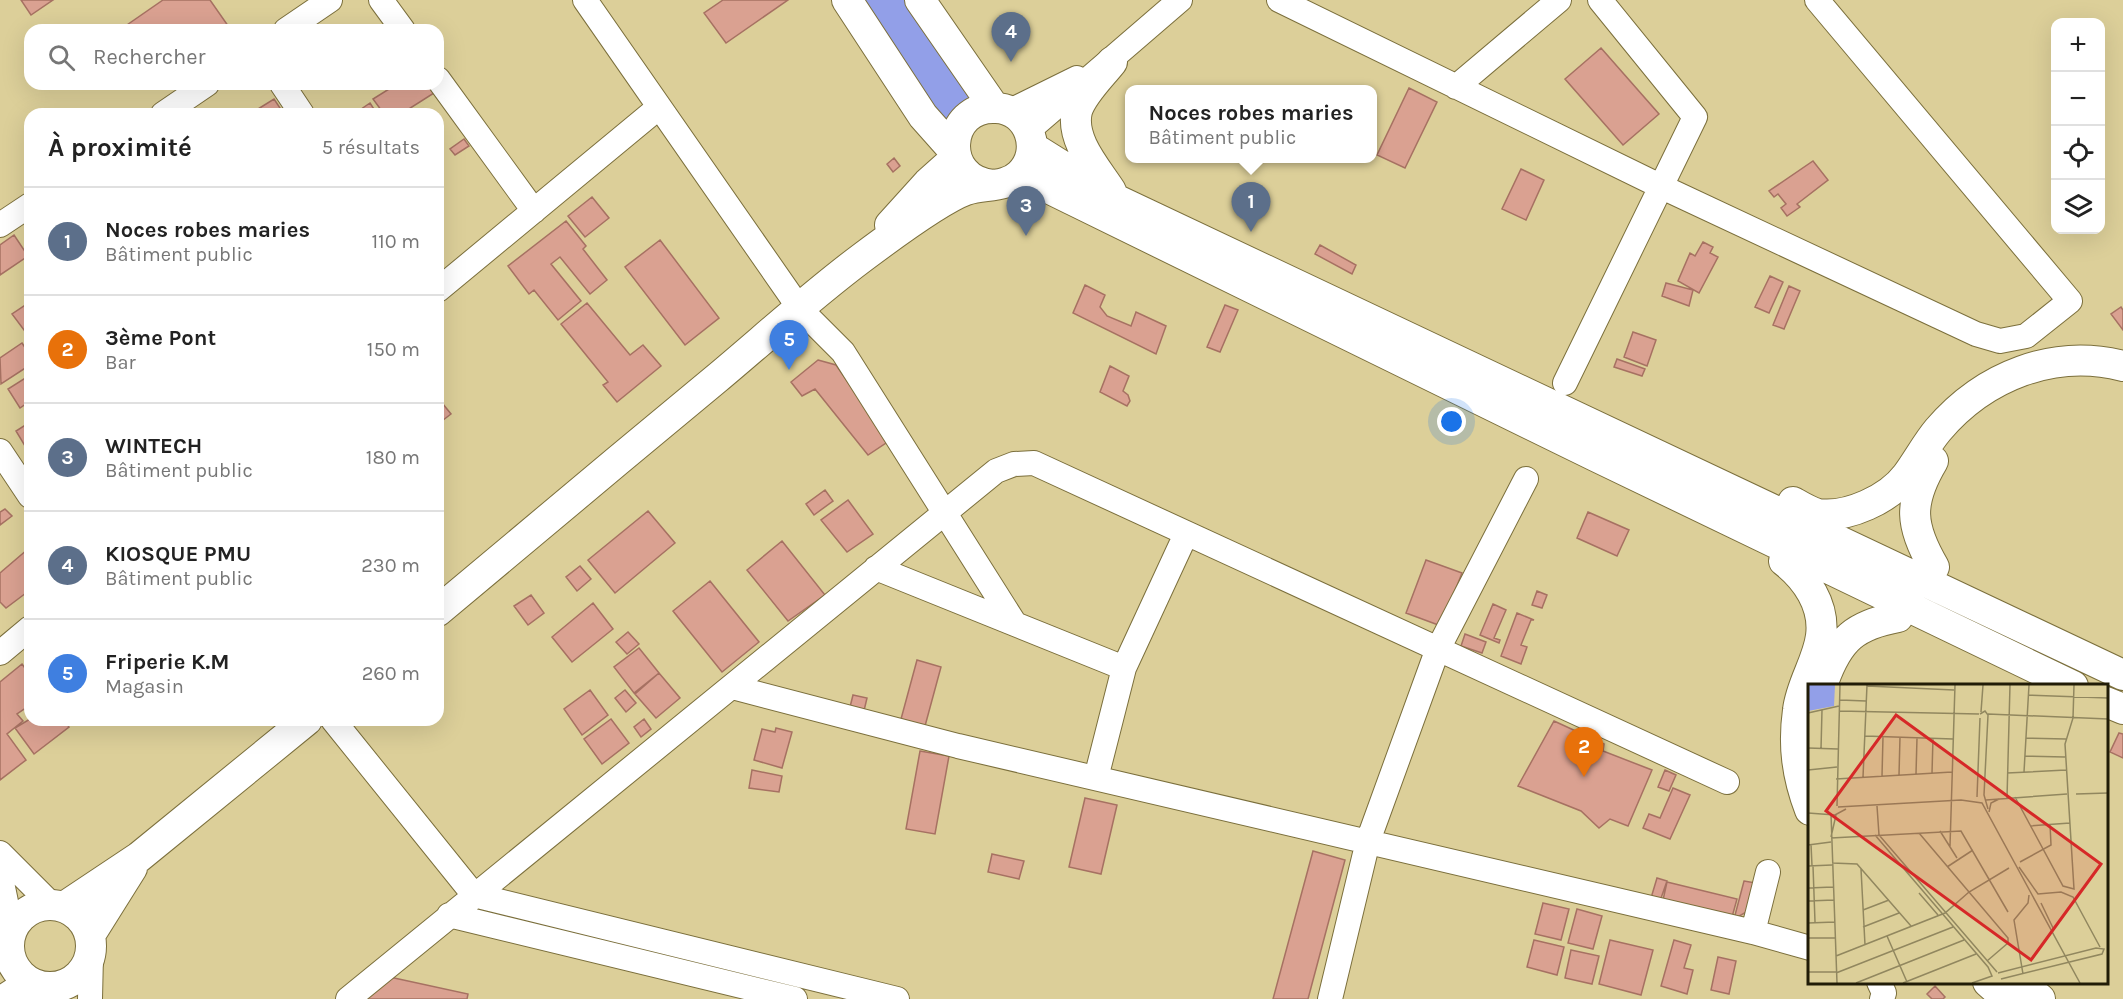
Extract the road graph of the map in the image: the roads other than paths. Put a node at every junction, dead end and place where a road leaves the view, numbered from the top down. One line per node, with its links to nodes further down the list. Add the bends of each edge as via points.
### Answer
1 (330, 0): 11 (street)
2 (381, 0): 12 (street)
3 (585, 0): 20 (street)
4 (847, 0): 22 (main road, via 923,116)
5 (920, 0): 21 (main road)
6 (1279, 0): 15 (street)
7 (1559, 0): 15 (street)
8 (1600, 0): 24 (street, via 1695,117)
9 (1817, 0): 24 (street, via 2070,301 2026,336 2000,341 1976,334)
10 (1166, 5): 13 (street)
11 (295, 24)
12 (399, 24)
13 (1112, 62): 21 (street); 25 (main road, via 1077,110 1076,124 1085,152)
14 (444, 87): 26 (street)
15 (1456, 87): 24 (street)
16 (198, 90): 18 (street)
17 (286, 90): 19 (street)
18 (172, 108)
19 (298, 108)
20 (658, 108): 26 (street); 31 (street)
21 (1016, 124): 22 (main road, via 977,111 964,121 956,135); 23 (main road, via 1030,160); 25 (main road)
22 (956, 155): 23 (main road, via 970,177 981,183); 29 (main road)
23 (1006, 181): 29 (main road, via 948,199); 37 (main road, via 1044,186)
24 (1662, 187): 34 (street)
25 (1115, 199): 35 (main road)
26 (534, 211): 30 (street)
27 (24, 215): 28 (street)
28 (0, 225)
29 (862, 258): 31 (main road)
30 (444, 285)
31 (800, 309): 40 (street, via 843,352); 46 (main road)
32 (2123, 366): 41 (main road, via 2094,360 2065,361 2028,367 1991,384 1938,430 1894,489 1846,512)
33 (2123, 379): 44 (main road, via 2067,375 2023,385 2000,396 1955,432 1928,469 1914,502 1917,534)
34 (1565, 383)
35 (1585, 419): 41 (main road, via 1636,432 1690,454); 53 (main road)
36 (0, 451): 39 (street)
37 (1595, 456): 43 (main road, via 1648,491); 56 (main road)
38 (1526, 479): 50 (street)
39 (24, 487)
40 (945, 513): 42 (street, via 996,471 1014,464 1034,463); 45 (street); 48 (street)
41 (1817, 514): 44 (main road)
42 (1186, 534): 50 (street); 52 (street)
43 (1784, 561): 47 (main road); 62 (main road, via 1801,574 1811,589 1820,621 1821,634 1798,708 1799,783)
44 (1934, 567): 53 (main road)
45 (876, 568): 48 (street); 57 (street)
46 (444, 606)
47 (1898, 617): 54 (main road, via 1860,628 1841,642); 55 (main road)
48 (1015, 624): 52 (street)
49 (24, 633): 51 (street)
50 (1437, 651): 61 (street); 63 (street)
51 (0, 653)
52 (1124, 668): 60 (street)
53 (2123, 674)
54 (1823, 684)
55 (2060, 684)
56 (2069, 684)
57 (732, 687): 60 (street); 68 (street)
58 (300, 726): 65 (main road)
59 (338, 726): 68 (street)
60 (1096, 778): 63 (street)
61 (1727, 782)
62 (1808, 807)
63 (1368, 842): 71 (street); 84 (street)
64 (0, 853): 69 (street)
65 (139, 858): 69 (main road); 72 (main road)
66 (1768, 872): 71 (street)
67 (0, 873): 74 (street)
68 (474, 895): 70 (street); 83 (street)
69 (58, 906): 72 (main road, via 83,921); 74 (main road, via 31,910 20,919)
70 (449, 915): 81 (street); 82 (street)
71 (1753, 932): 73 (street)
72 (90, 945): 78 (main road, via 85,969 74,980); 80 (street)
73 (1808, 948)
74 (7, 950): 78 (main road, via 16,971)
75 (1880, 984): 85 (street)
76 (1990, 984): 86 (main road)
77 (2022, 984): 87 (main road)
78 (44, 990): 79 (main road)
79 (5, 999)
80 (90, 999)
81 (348, 999)
82 (795, 999)
83 (897, 999)
84 (1330, 999)
85 (1882, 999)
86 (2007, 999)
87 (2040, 999)

